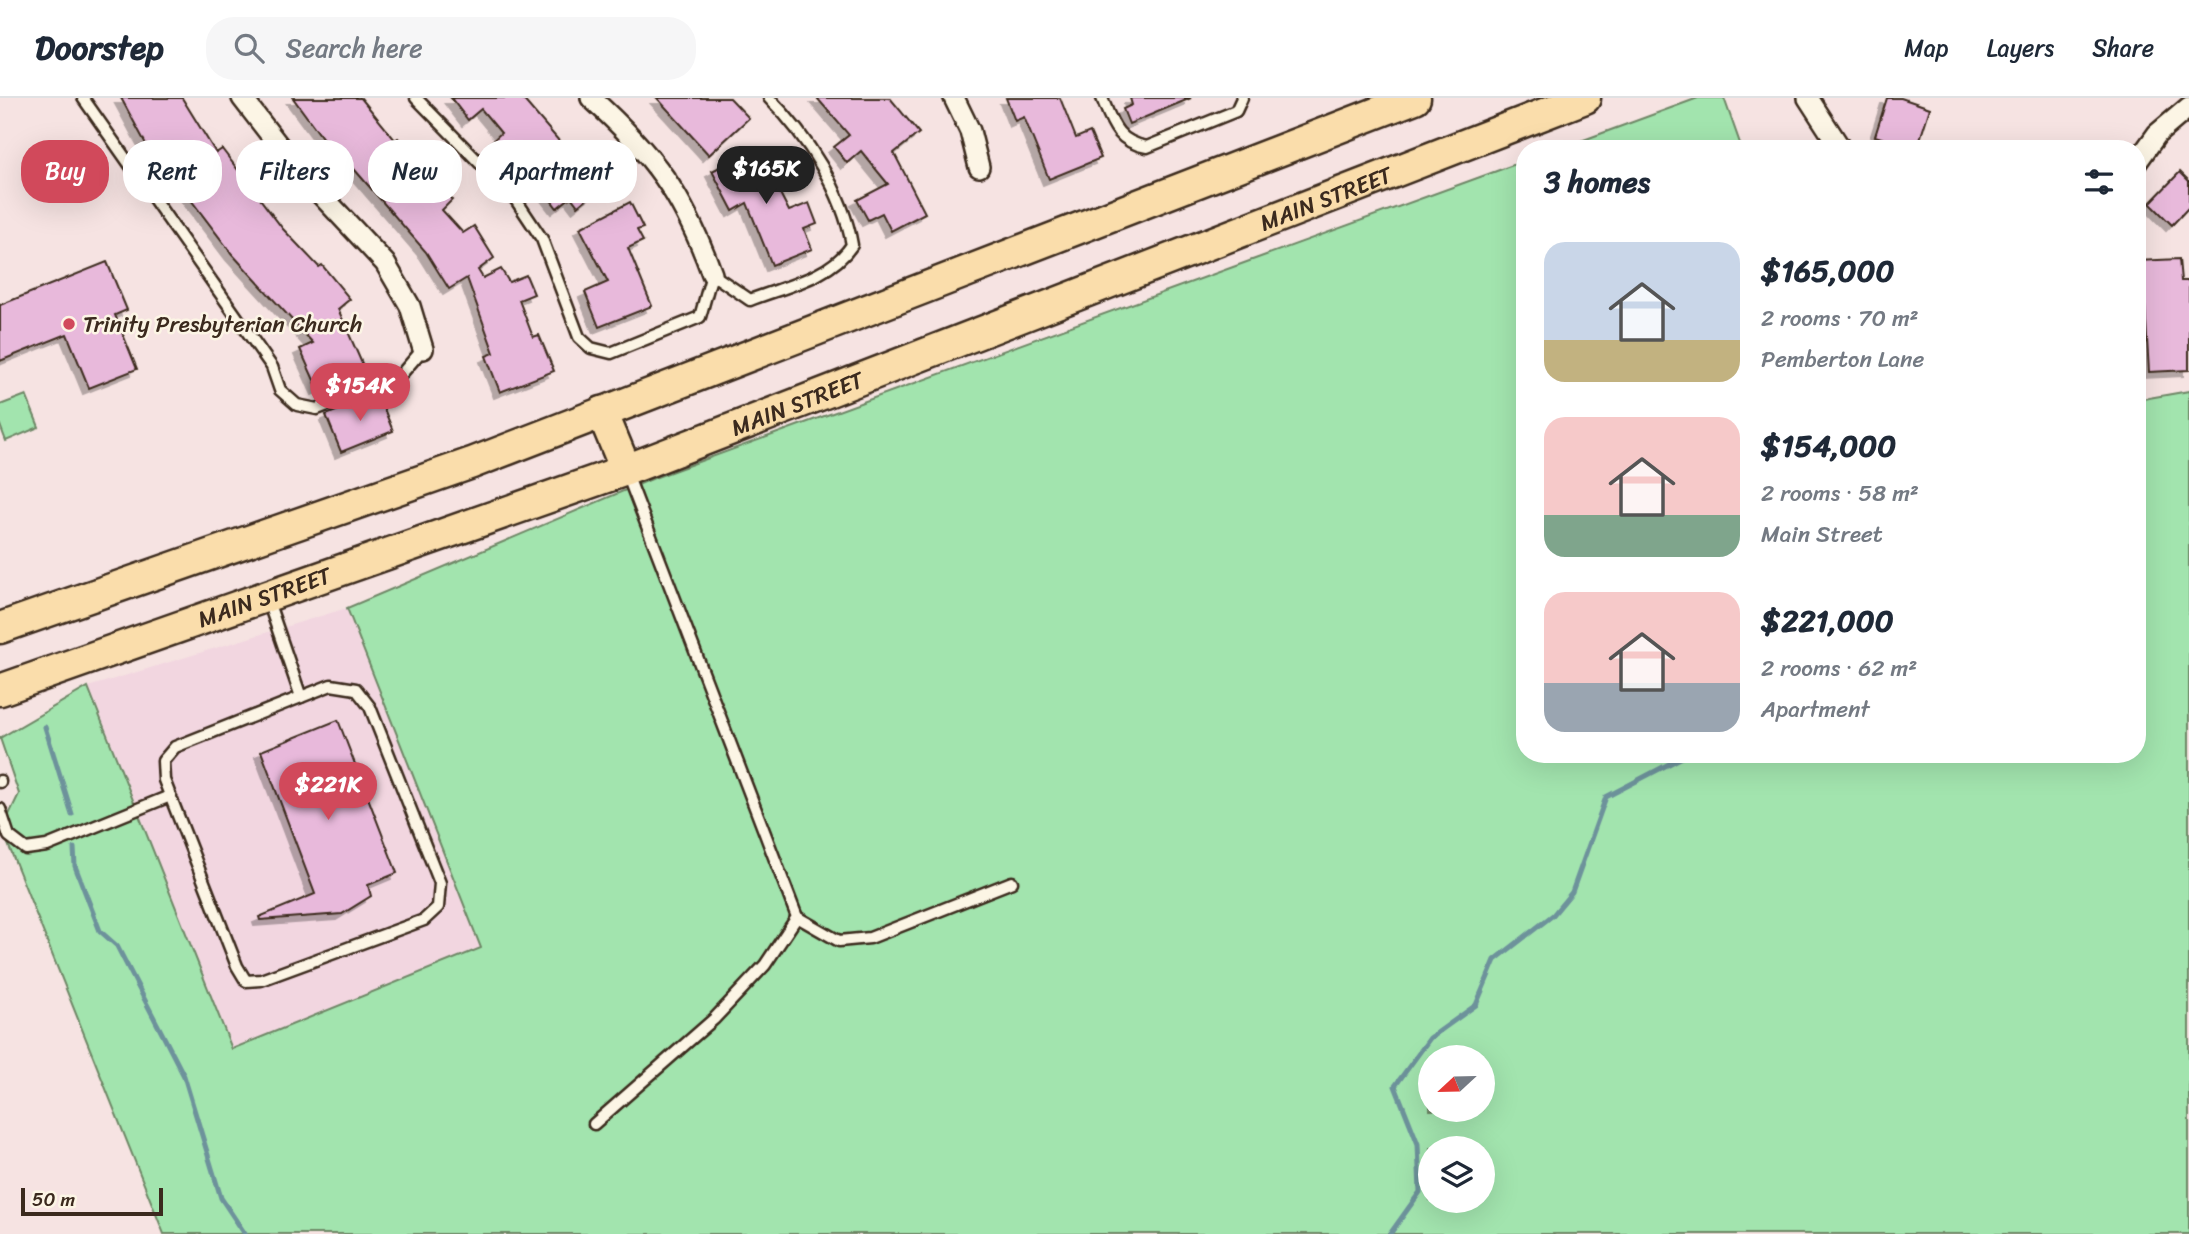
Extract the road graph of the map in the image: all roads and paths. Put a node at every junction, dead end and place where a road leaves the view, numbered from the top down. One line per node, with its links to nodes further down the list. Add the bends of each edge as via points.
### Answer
1 (83, 98): 17 (lane, via 272,367 280,390 297,405 317,409 398,378)
2 (242, 98): 17 (street, via 297,169 385,263 410,306)
3 (416, 98): 16 (lane, via 516,200 542,239 579,337 591,348 611,353 700,317)
4 (592, 98): 16 (street, via 635,138 674,188)
5 (769, 98): 16 (lane, via 817,160 849,227 852,245 841,261 827,270 750,300)
6 (954, 98): 15 (street, via 971,131)
7 (1102, 98): 8 (lane, via 1119,136 1147,147 1236,111)
8 (1242, 98)
9 (1415, 98): 18 (main road)
10 (1585, 98): 19 (main road, MAIN STREET)
11 (1808, 98): 13 (street)
12 (2189, 107): 14 (street)
13 (1835, 140)
14 (2146, 149)
15 (979, 167)
16 (712, 274)
17 (423, 349)
18 (602, 412): 19 (main road); 21 (main road, via 472,463)
19 (626, 470): 20 (main road, MAIN STREET); 27 (lane)
20 (267, 597): 22 (main road, MAIN STREET); 23 (lane)
21 (0, 628)
22 (0, 690)
23 (301, 697): 24 (lane, via 175,747 163,761); 24 (lane, via 331,685 356,689 370,707 440,883 438,907 424,920 261,980 246,981)
24 (170, 796): 25 (lane, via 47,846 26,849 9,836)
25 (0, 809)
26 (1012, 882): 27 (lane, via 870,938 839,941)
27 (797, 917): 28 (lane, via 765,965 714,1019)
28 (594, 1124)

